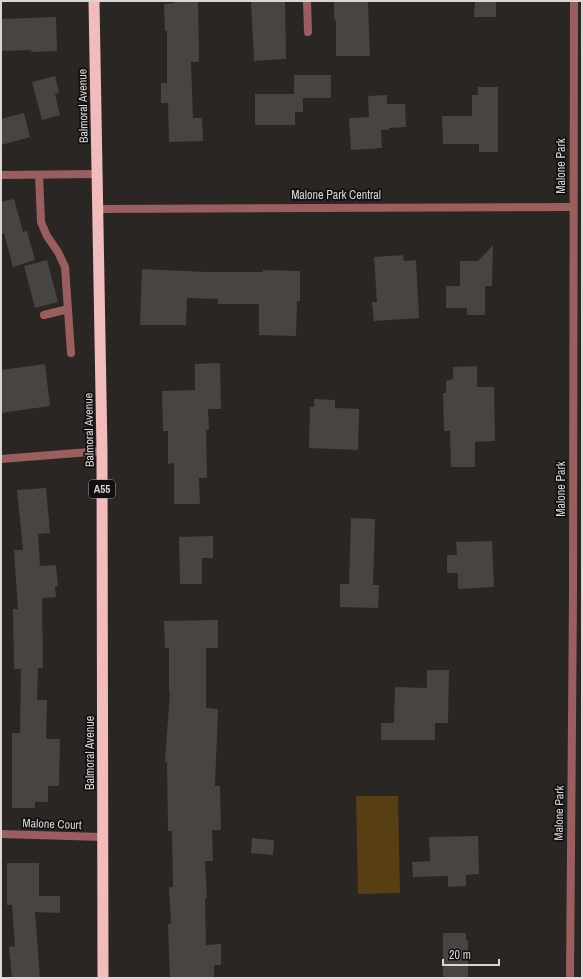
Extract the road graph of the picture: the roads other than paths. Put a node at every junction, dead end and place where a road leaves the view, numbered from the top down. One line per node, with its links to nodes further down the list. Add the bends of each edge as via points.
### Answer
1 (94, 1): 5 (highway, Balmoral Avenue / A55)
2 (307, 1): 4 (street)
3 (574, 1): 8 (street, Malone Park)
4 (308, 32)
5 (97, 174): 7 (street); 9 (highway, Balmoral Avenue / A55)
6 (1, 175): 7 (street)
7 (39, 175): 10 (street, via 41,222 65,267)
8 (574, 207): 9 (street, Malone Park Central); 18 (street, Malone Park)
9 (98, 209): 13 (highway, Balmoral Avenue / A55)
10 (68, 309): 11 (street); 12 (street)
11 (44, 315)
12 (71, 353)
13 (102, 451): 14 (street); 16 (highway, Balmoral Avenue / A55)
14 (1, 459)
15 (1, 834): 16 (street, Malone Court)
16 (102, 837): 17 (highway, Balmoral Avenue / A55)
17 (104, 978)
18 (570, 978)

